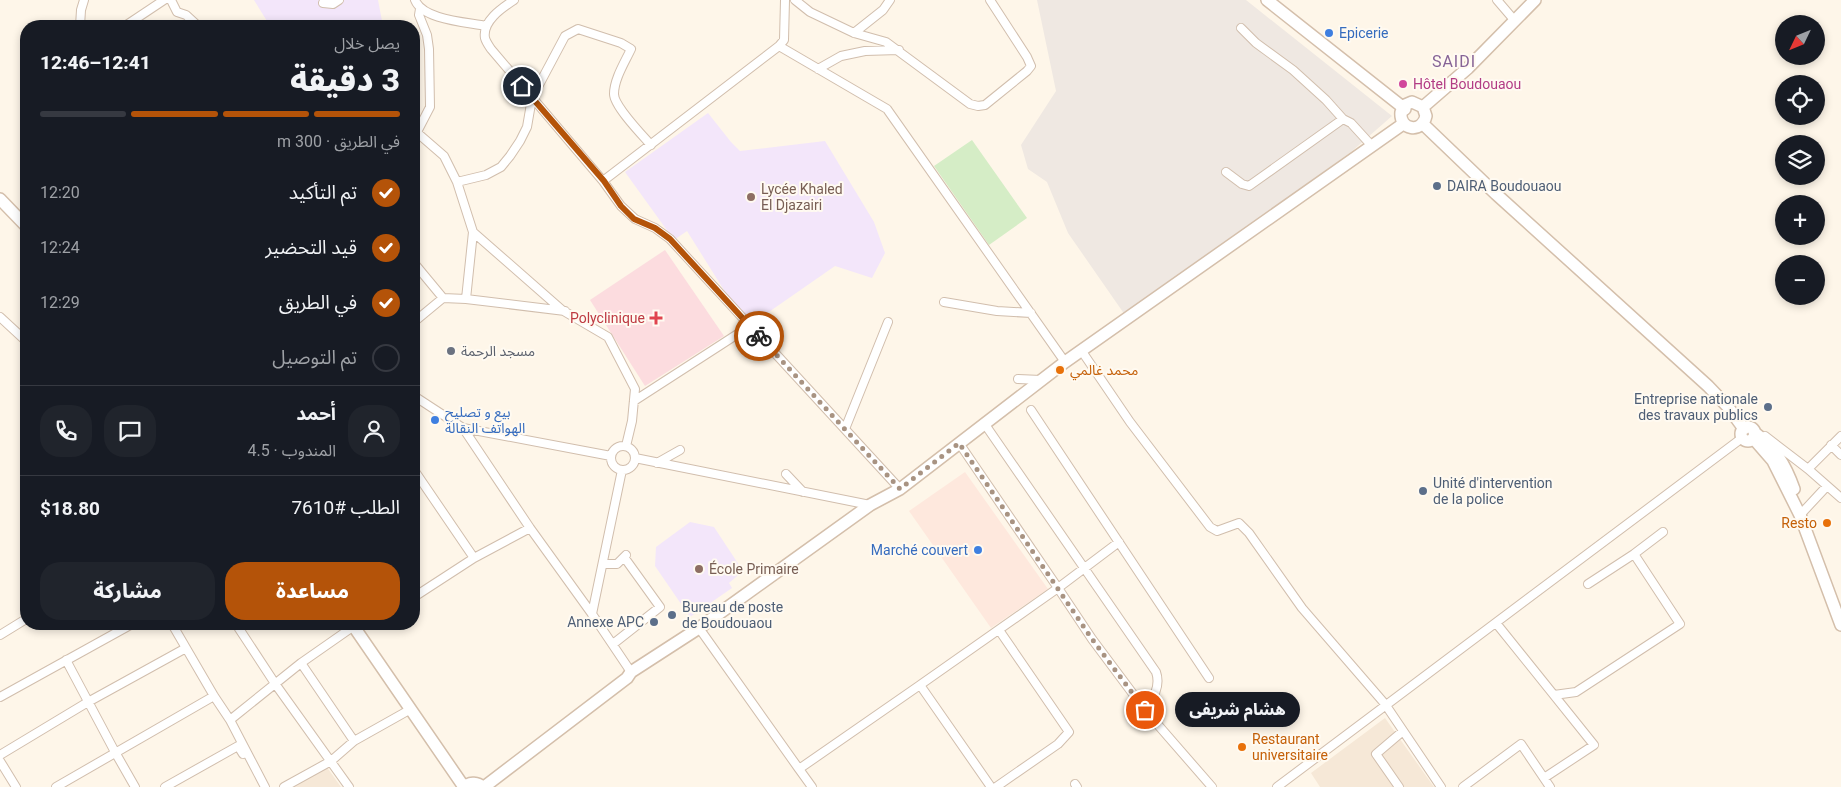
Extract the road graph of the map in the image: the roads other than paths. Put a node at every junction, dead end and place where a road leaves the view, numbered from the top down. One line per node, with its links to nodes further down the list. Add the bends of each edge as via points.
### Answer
1 (84, 0): 16 (street)
2 (164, 0): 17 (street)
3 (171, 0): 18 (street, via 177,12)
4 (339, 0): 14 (street, via 333,4)
5 (415, 0): 15 (street)
6 (514, 0): 20 (street, via 500,9)
7 (785, 0): 23 (street)
8 (795, 0): 22 (street, via 810,12)
9 (890, 0): 22 (street, via 883,10)
10 (990, 0): 24 (street, via 1031,66 985,105 970,104)
11 (1267, 0): 28 (main road)
12 (1496, 0): 19 (street)
13 (1535, 0): 19 (main road)
14 (323, 3)
15 (420, 9): 20 (street, via 436,16); 30 (street, via 429,49 430,107)
16 (80, 20)
17 (134, 20)
18 (191, 20)
19 (1515, 21): 27 (main road)
20 (486, 26): 26 (street, via 485,38 491,49)
21 (1241, 28): 29 (street, via 1293,70)
22 (854, 33): 24 (street, via 886,42)
23 (781, 43): 25 (street, via 787,51); 34 (street)
24 (898, 50): 25 (street, via 864,51 841,56)
25 (818, 69): 47 (street, via 886,109)
26 (532, 98): 34 (street, via 565,36 572,31 578,29 621,43 630,49 615,85 614,96); 37 (street); 38 (street, via 527,127 500,167 486,175)
27 (1423, 107): 28 (main road, via 1412,102 1405,105); 32 (main road, via 1426,116)
28 (1405, 110): 31 (main road, via 1401,112)
29 (1344, 119): 35 (street); 36 (street, via 1249,186)
30 (420, 124)
31 (1403, 124): 32 (main road, via 1411,128); 35 (main road)
32 (1423, 124): 63 (main road, via 1708,386)
33 (420, 135): 38 (street, via 444,156)
34 (651, 145): 37 (street)
35 (1372, 146): 53 (main road)
36 (1226, 172)
37 (604, 181): 51 (street, via 634,219 670,239)
38 (457, 182): 41 (street)
39 (0, 199): 40 (main road)
40 (20, 220)
41 (474, 232): 44 (street); 46 (street)
42 (420, 270): 43 (street)
43 (443, 298): 44 (street); 49 (street)
44 (466, 299): 46 (street)
45 (944, 302): 47 (street)
46 (565, 311): 58 (street, via 608,337 635,389)
47 (1031, 313): 54 (street)
48 (0, 317): 52 (street)
49 (420, 317)
50 (888, 322): 62 (street)
51 (750, 326): 58 (street); 62 (street)
52 (20, 335)
53 (1082, 350): 54 (main road); 117 (street, via 1130,422 1210,527 1217,531 1239,523 1249,533 1302,608)
54 (1065, 362): 56 (main road)
55 (1018, 379): 56 (street)
56 (1041, 380): 60 (main road)
57 (420, 400): 61 (street)
58 (634, 401): 67 (street)
59 (1031, 410): 85 (street)
60 (984, 423): 65 (main road); 89 (street)
61 (463, 428): 70 (street); 83 (street)
62 (844, 429): 78 (street)
63 (1749, 433): 73 (street, via 1769,438); 82 (main road, via 1773,461); 95 (street)
64 (1841, 436): 66 (street)
65 (959, 443): 78 (main road); 91 (street)
66 (1832, 445): 69 (street); 73 (street)
67 (626, 446): 70 (street, via 614,449); 71 (street)
68 (680, 450): 72 (street)
69 (1841, 455)
70 (611, 456): 74 (street, via 612,464)
71 (635, 458): 72 (street); 74 (street, via 629,468)
72 (657, 463): 79 (street)
73 (1808, 468): 77 (street)
74 (622, 470): 88 (street)
75 (786, 474): 79 (street)
76 (420, 479): 87 (street)
77 (1827, 486): 80 (street); 82 (street)
78 (900, 489): 81 (main road)
79 (802, 492): 81 (street)
80 (1841, 498)
81 (870, 505): 97 (main road)
82 (1800, 515): 96 (main road)
83 (530, 528): 87 (street); 93 (street)
84 (1663, 532): 86 (street)
85 (1119, 542): 89 (street); 110 (street)
86 (1634, 554): 90 (street); 113 (street, via 1680,624 1576,692)
87 (474, 558): 92 (street)
88 (603, 564): 93 (street); 105 (street, via 617,564 625,556 660,607)
89 (1084, 568): 91 (street); 119 (street, via 1156,672 1159,680 1153,700)
90 (1588, 584)
91 (1058, 588): 103 (street); 119 (street)
92 (420, 593)
93 (592, 614): 105 (street)
94 (20, 623): 104 (street)
95 (1496, 623): 113 (street); 117 (street)
96 (1841, 625)
97 (699, 628): 109 (main road); 127 (street)
98 (121, 630): 107 (street)
99 (176, 630): 106 (street)
100 (240, 630): 111 (street)
101 (346, 630): 108 (street)
102 (356, 630): 118 (main road)
103 (999, 630): 112 (street); 140 (street, via 1069,732 1058,744)
104 (0, 635)
105 (613, 644): 109 (street)
106 (186, 648): 114 (street); 116 (street)
107 (66, 660): 115 (street); 116 (street)
108 (301, 663): 111 (street); 122 (street)
109 (631, 672): 137 (main road)
110 (1209, 678)
111 (276, 685): 120 (street); 126 (street)
112 (920, 685): 127 (street); 139 (street)
113 (1554, 695): 128 (street, via 1594,745)
114 (214, 696): 120 (street); 123 (street)
115 (0, 697)
116 (88, 702): 123 (street); 124 (street)
117 (1385, 704): 121 (street); 142 (street)
118 (411, 709): 122 (street); 136 (main road)
119 (1145, 710): 141 (street)
120 (230, 720): 133 (street)
121 (1404, 731): 143 (street, via 1376,754); 144 (street)
122 (354, 742): 126 (street)
123 (115, 752): 130 (street); 131 (street)
124 (0, 754)
125 (0, 760): 129 (street)
126 (331, 760): 134 (street); 135 (street)
127 (799, 769): 138 (street)
128 (1544, 778): 145 (street, via 1521,744); 146 (street)
129 (16, 787)
130 (56, 787)
131 (135, 787)
132 (166, 787): 133 (street, via 238,746)
133 (265, 787)
134 (284, 787)
135 (349, 787)
136 (465, 787): 137 (main road, via 475,783)
137 (483, 787)
138 (812, 787)
139 (991, 787)
140 (996, 787)
141 (1212, 787)
142 (1276, 787)
143 (1399, 787)
144 (1441, 787)
145 (1463, 787)
146 (1550, 787)

